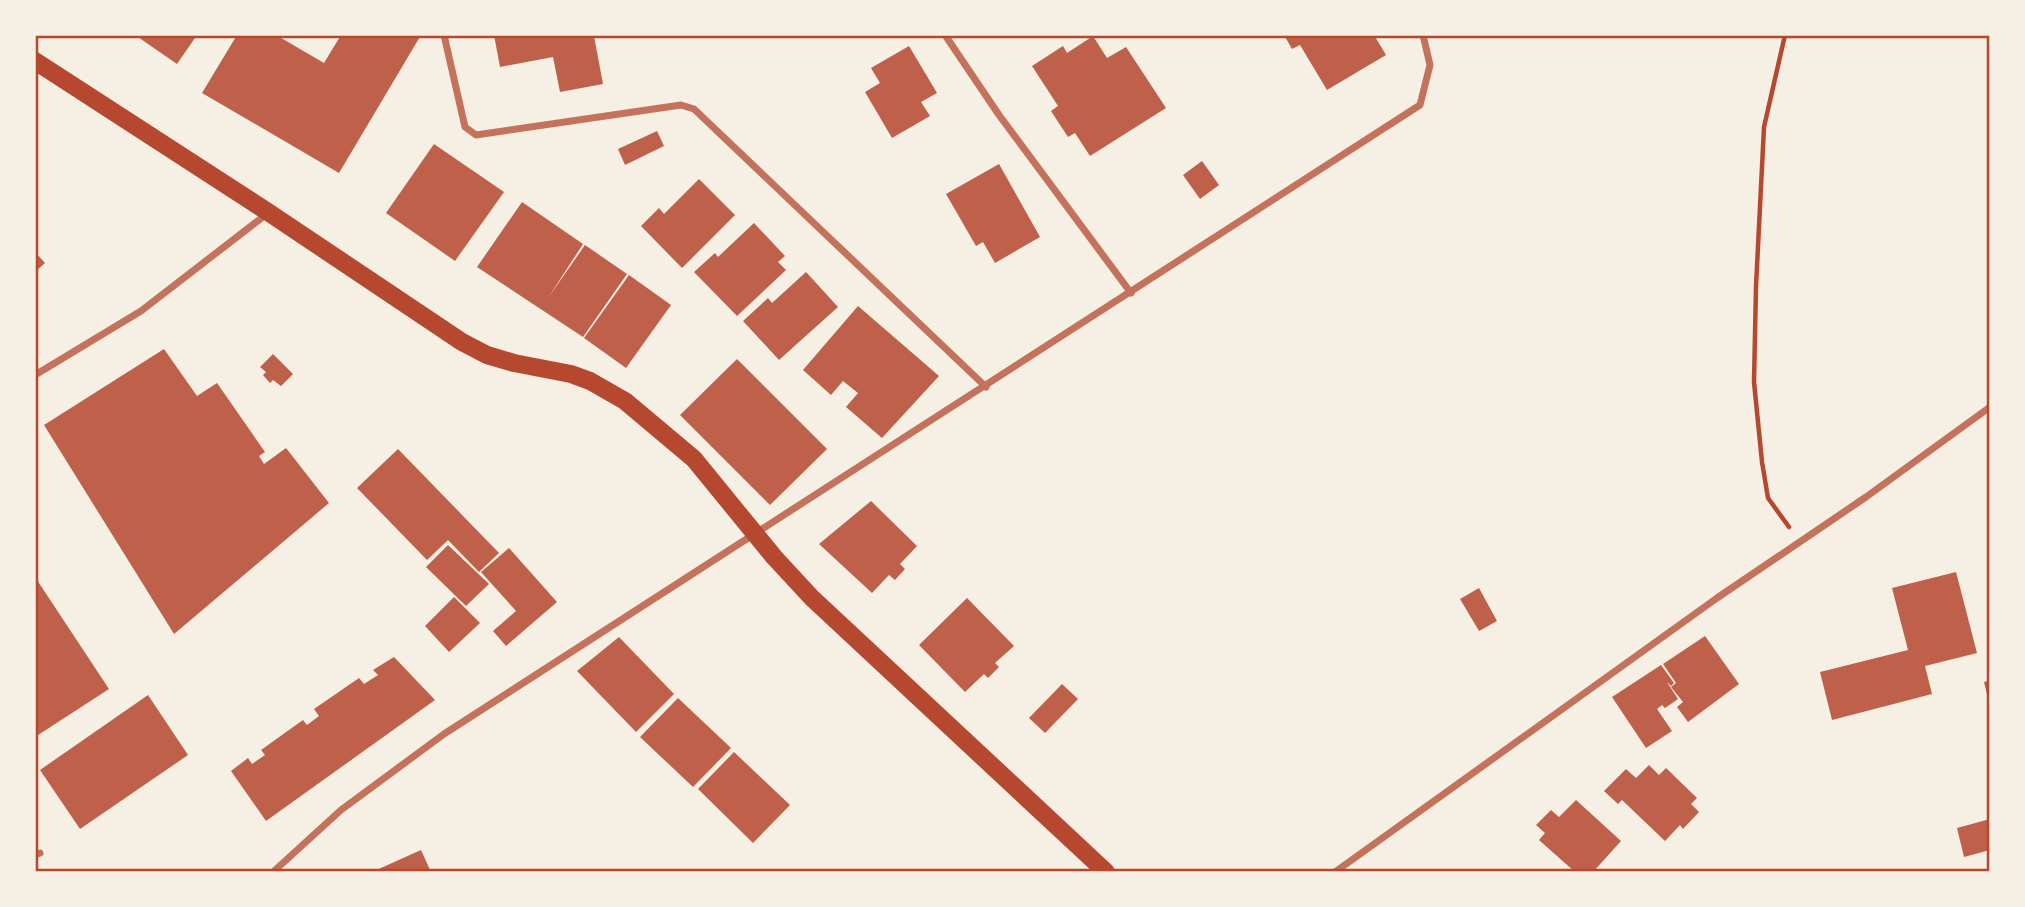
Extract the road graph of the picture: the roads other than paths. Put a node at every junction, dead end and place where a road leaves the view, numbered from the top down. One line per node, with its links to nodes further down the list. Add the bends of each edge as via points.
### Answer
1 (444, 35): 8 (street, via 465,127 476,135 681,106 694,108)
2 (945, 35): 6 (street)
3 (1423, 35): 6 (street, via 1430,65 1420,105)
4 (35, 61): 5 (main road)
5 (268, 212): 7 (street, via 141,311); 10 (main road, via 462,342 487,355 570,374 608,389 694,458)
6 (1130, 293): 8 (street)
7 (35, 375)
8 (986, 387): 10 (street)
9 (1990, 407): 13 (street)
10 (755, 531): 11 (street, via 390,772); 12 (main road, via 812,598)
11 (273, 872)
12 (1106, 872)
13 (1335, 872)

